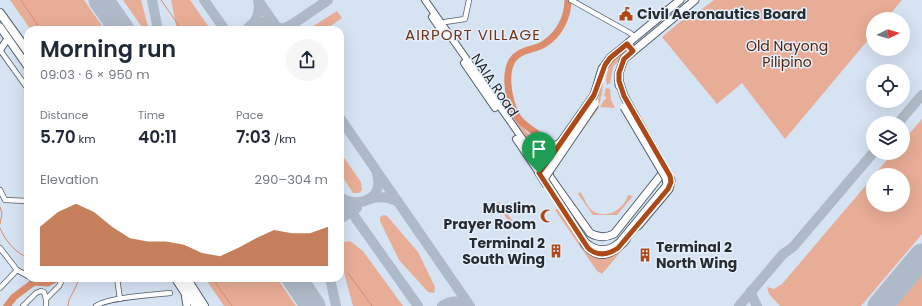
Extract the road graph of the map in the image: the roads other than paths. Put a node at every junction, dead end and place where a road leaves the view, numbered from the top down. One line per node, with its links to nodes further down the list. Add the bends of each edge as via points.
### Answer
1 (420, 0): 25 (street, NAIA Road)
2 (425, 0): 22 (street, NAIA Road, via 531,151 544,151)
3 (469, 0): 9 (street, via 465,19)
4 (571, 0): 11 (street)
5 (680, 0): 11 (main road, NAIA Road)
6 (695, 0): 16 (main road)
7 (0, 13): 14 (highway)
8 (0, 21): 17 (highway)
9 (445, 22)
10 (0, 27): 12 (main road)
11 (635, 37): 13 (main road, NAIA Road)
12 (8, 38): 15 (street); 18 (main road)
13 (627, 44): 16 (main road); 21 (main road, NAIA Road, via 610,58 602,69)
14 (24, 46)
15 (0, 50): 20 (street)
16 (633, 51): 19 (main road, via 624,59)
17 (24, 54)
18 (24, 61)
19 (619, 81): 21 (main road, bridge, via 624,107 666,178 667,184 620,242 610,249 599,250 585,242 544,179 595,104); 24 (main road, via 624,96)
20 (24, 83)
21 (598, 86): 22 (main road, NAIA Road)
22 (562, 141): 23 (main road, NAIA Road)
23 (548, 161): 25 (main road, NAIA Road); 26 (main road)
24 (663, 165): 31 (main road, via 661,175); 32 (main road, via 671,180 670,185)
25 (539, 173): 26 (main road); 29 (main road)
26 (550, 177): 28 (main road)
27 (0, 190): 30 (street, via 5,200)
28 (562, 194): 29 (main road); 33 (main road)
29 (556, 199): 34 (main road)
30 (24, 201)
31 (639, 203): 32 (main road); 35 (main road, via 614,234)
32 (649, 213): 37 (main road)
33 (586, 229): 34 (main road); 35 (main road, via 597,237)
34 (576, 231): 37 (main road, via 588,248 595,253 609,254)
35 (608, 237): 37 (main road)
36 (0, 248): 38 (street)
37 (617, 249)
38 (17, 270): 39 (street); 45 (street)
39 (24, 274)
40 (61, 282): 47 (street)
41 (118, 282): 48 (street)
42 (177, 282): 49 (main road)
43 (182, 282): 53 (highway)
44 (189, 282): 54 (highway)
45 (0, 288)
46 (170, 292): 48 (street)
47 (46, 299): 50 (street, via 44,292 39,292); 51 (street)
48 (120, 299): 52 (street)
49 (186, 305)
50 (23, 306)
51 (46, 306)
52 (96, 306)
53 (196, 306)
54 (204, 306)

